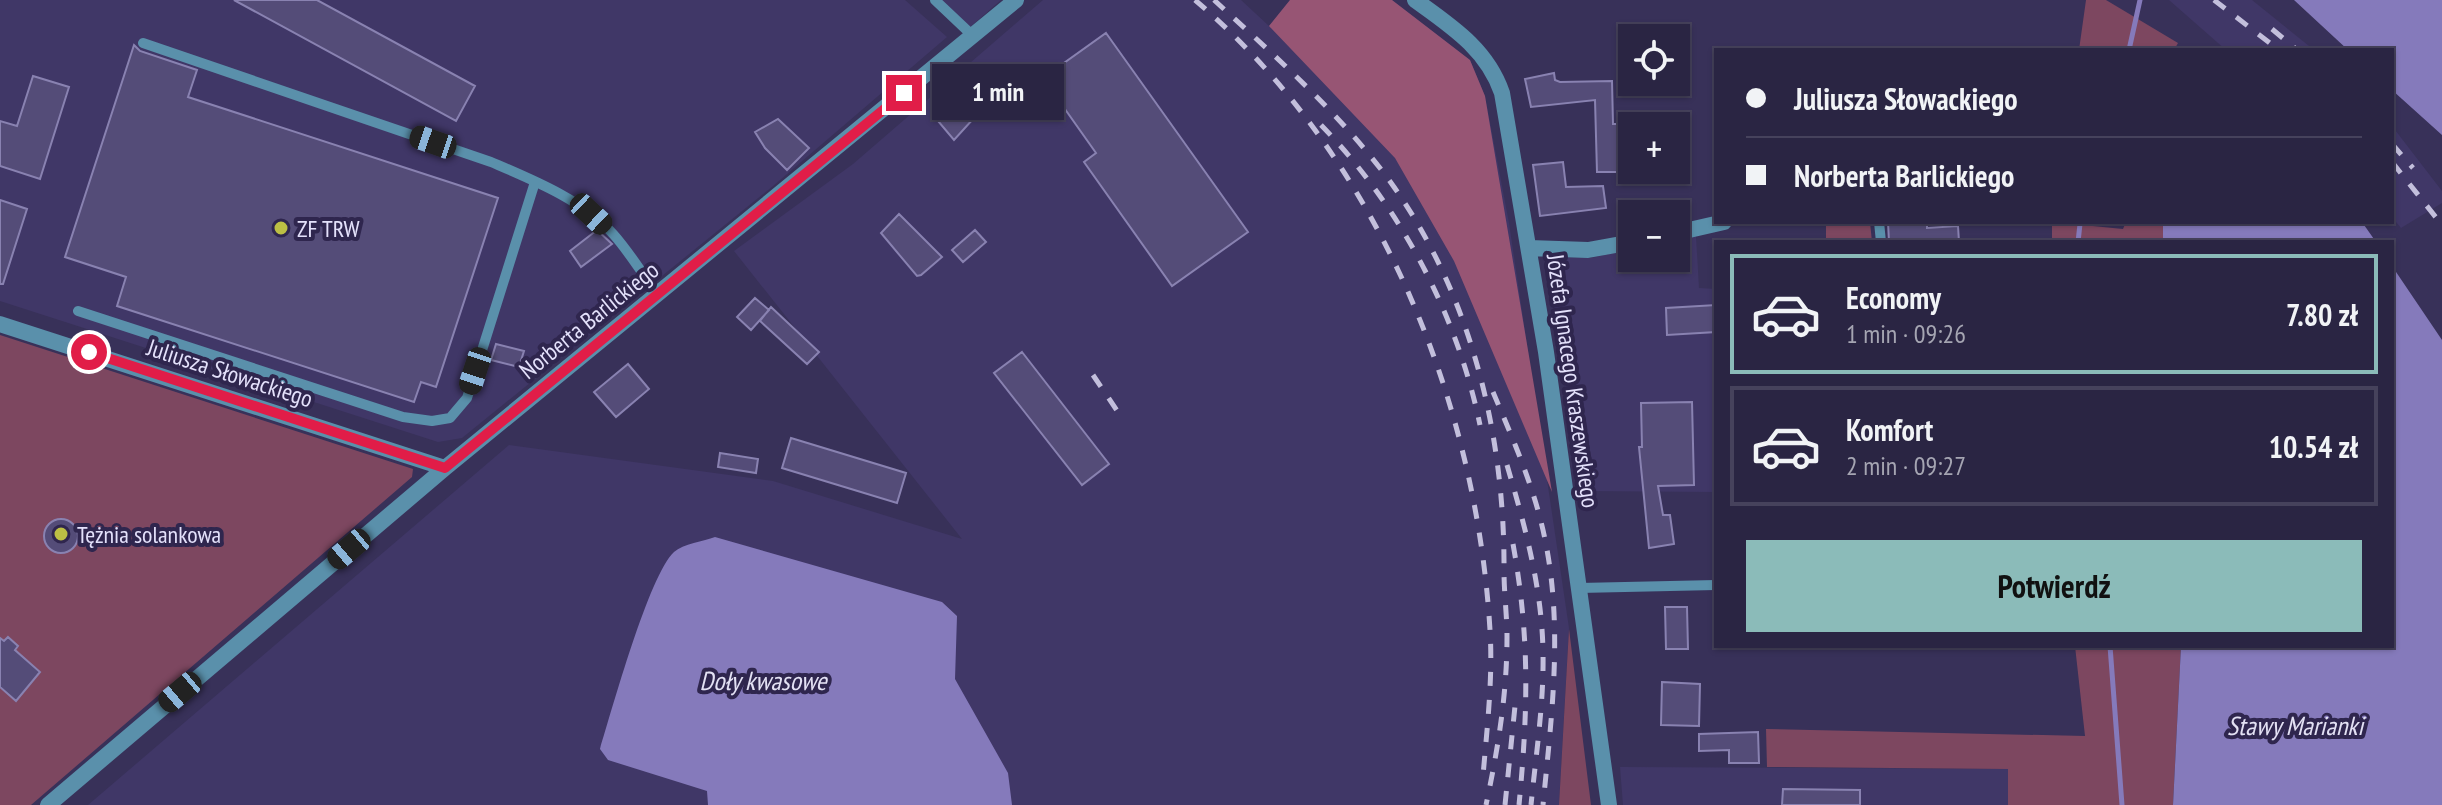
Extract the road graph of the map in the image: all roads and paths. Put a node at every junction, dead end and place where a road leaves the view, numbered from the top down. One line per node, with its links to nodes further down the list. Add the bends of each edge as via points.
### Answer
1 (935, 0): 4 (lane)
2 (1016, 0): 4 (street, Norberta Barlickiego)
3 (1415, 0): 10 (street, Józefa Ignacego Kraszewskiego, via 1467,39 1495,75)
4 (973, 36): 11 (street, Norberta Barlickiego)
5 (143, 43): 6 (lane, via 491,162)
6 (535, 182): 11 (lane, via 602,224); 12 (lane, via 467,398 450,418 403,417)
7 (1715, 224): 8 (street)
8 (1690, 230)
9 (1618, 245): 10 (street, via 1588,250)
10 (1529, 248): 16 (street, Józefa Ignacego Kraszewskiego)
11 (658, 295): 14 (street, Norberta Barlickiego)
12 (78, 311)
13 (0, 324): 14 (street, Juliusza Słowackiego)
14 (445, 468): 17 (street, Norberta Barlickiego)
15 (1714, 585): 16 (lane)
16 (1579, 588): 18 (street, Józefa Ignacego Kraszewskiego)
17 (48, 805)
18 (1609, 805)

